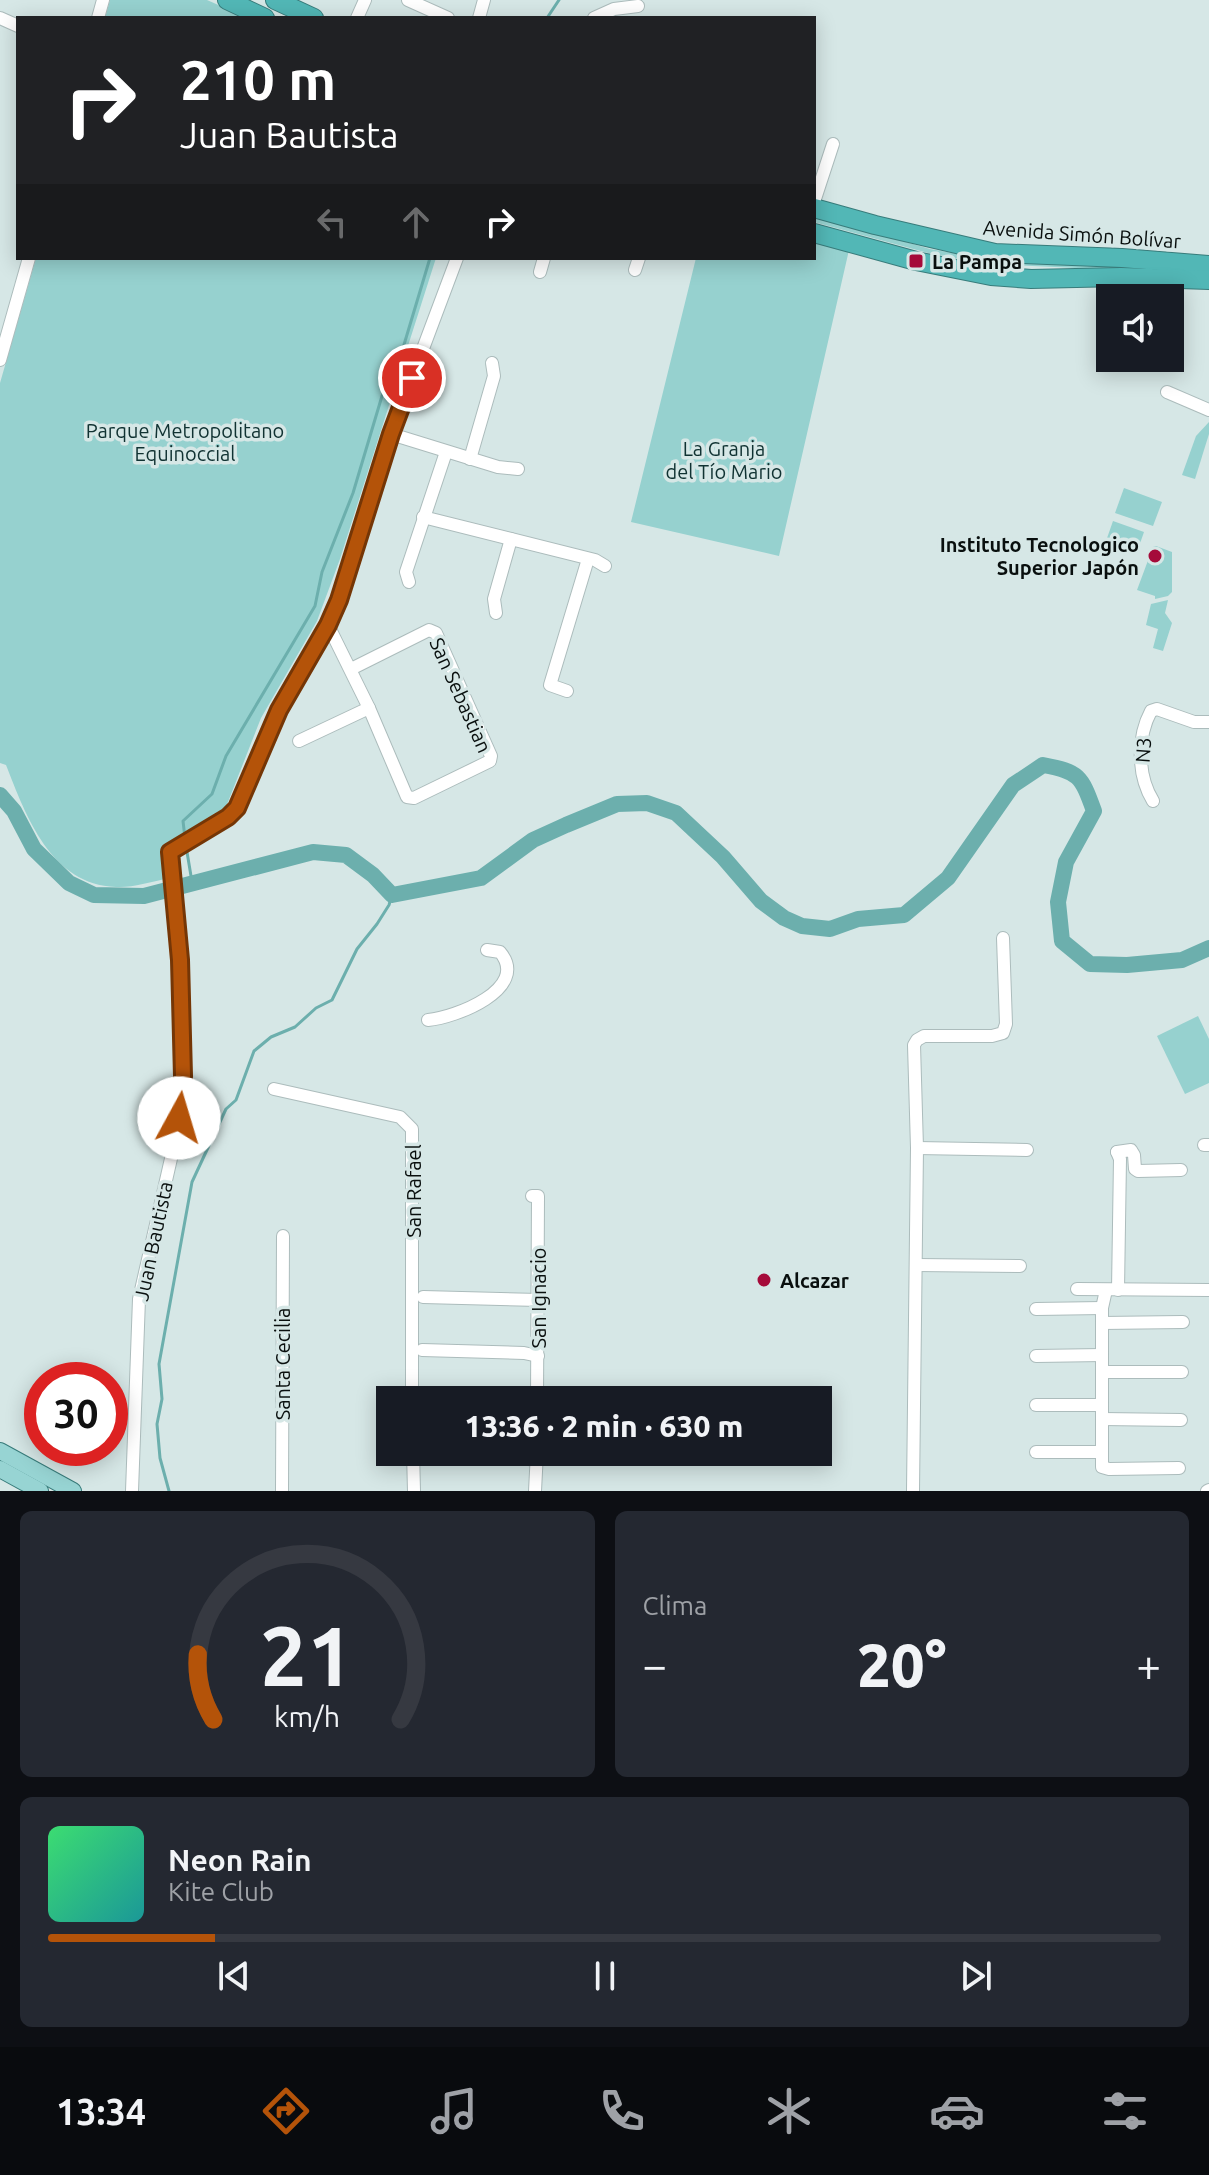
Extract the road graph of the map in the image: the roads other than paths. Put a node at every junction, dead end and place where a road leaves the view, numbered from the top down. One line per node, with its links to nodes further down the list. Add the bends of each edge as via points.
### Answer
1 (227, 0): 6 (highway)
2 (275, 0): 7 (highway)
3 (408, 0): 8 (street)
4 (639, 8): 5 (street)
5 (615, 13)
6 (261, 16)
7 (310, 16)
8 (444, 16)
9 (833, 144): 10 (street)
10 (816, 199)
11 (816, 206): 16 (highway, Avenida Simón Bolívar, via 995,253)
12 (816, 234): 18 (highway, Avenida Simón Bolívar, via 991,276)
13 (28, 260): 19 (street)
14 (456, 260): 23 (street, Juan Bautista)
15 (543, 260): 17 (street)
16 (1209, 265)
17 (540, 272)
18 (1209, 280)
19 (0, 360)
20 (492, 363): 25 (street, via 494,376)
21 (1167, 392): 22 (street)
22 (1209, 410)
23 (391, 434): 24 (street); 33 (street, Juan Bautista)
24 (446, 452): 25 (street); 27 (street)
25 (470, 459): 26 (street)
26 (518, 469)
27 (423, 517): 28 (street); 31 (street, via 406,572)
28 (511, 539): 29 (street); 32 (street, via 494,599)
29 (588, 559): 30 (street); 35 (street, via 550,685)
30 (605, 566)
31 (409, 582)
32 (496, 613)
33 (328, 625): 34 (street, San Sebastian); 81 (street, Juan Bautista, via 279,710 237,808 170,852 180,960 182,1098 139,1299)
34 (351, 669): 36 (street, San Sebastian); 36 (street, San Sebastian, via 429,630 436,633 490,761 407,797)
35 (567, 691)
36 (369, 708): 38 (street)
37 (1209, 722): 39 (street, N3, via 1151,711 1140,758)
38 (299, 741)
39 (1153, 801)
40 (1003, 938): 44 (street, via 1003,1033 924,1036 915,1042)
41 (487, 950): 42 (street, via 500,952 505,959 506,975 498,989 460,1013)
42 (428, 1020)
43 (274, 1089): 66 (street, San Rafael, via 400,1117 412,1129)
44 (917, 1148): 45 (street); 49 (street)
45 (1027, 1150)
46 (1181, 1170): 52 (street, via 1138,1171 1131,1150 1117,1152 1120,1262)
47 (535, 1196): 55 (street, San Ignacio)
48 (283, 1236): 82 (street, Santa Cecilia)
49 (916, 1265): 50 (street); 85 (street)
50 (1020, 1266)
51 (1077, 1289): 52 (street)
52 (1112, 1290): 53 (street); 56 (street)
53 (1209, 1290)
54 (423, 1297): 55 (street)
55 (539, 1300): 62 (street, San Ignacio)
56 (1102, 1308): 57 (street); 59 (street)
57 (1036, 1309)
58 (1183, 1322): 59 (street)
59 (1102, 1323): 61 (street)
60 (422, 1350): 62 (street)
61 (1102, 1355): 63 (street); 64 (street)
62 (538, 1356): 67 (street, San Ignacio)
63 (1036, 1356)
64 (1102, 1372): 65 (street); 69 (street)
65 (1182, 1372)
66 (412, 1386)
67 (537, 1386)
68 (1036, 1405): 69 (street)
69 (1102, 1405): 70 (street)
70 (1102, 1419): 71 (street); 74 (street)
71 (1181, 1420)
72 (0, 1451): 80 (main road)
73 (1036, 1452): 74 (street)
74 (1101, 1452): 77 (street, via 1105,1469)
75 (417, 1466): 83 (street)
76 (536, 1466): 84 (street)
77 (1179, 1468)
78 (0, 1469): 79 (main road)
79 (40, 1491)
80 (73, 1491)
81 (132, 1491)
82 (282, 1491)
83 (414, 1491)
84 (535, 1491)
85 (913, 1491)

